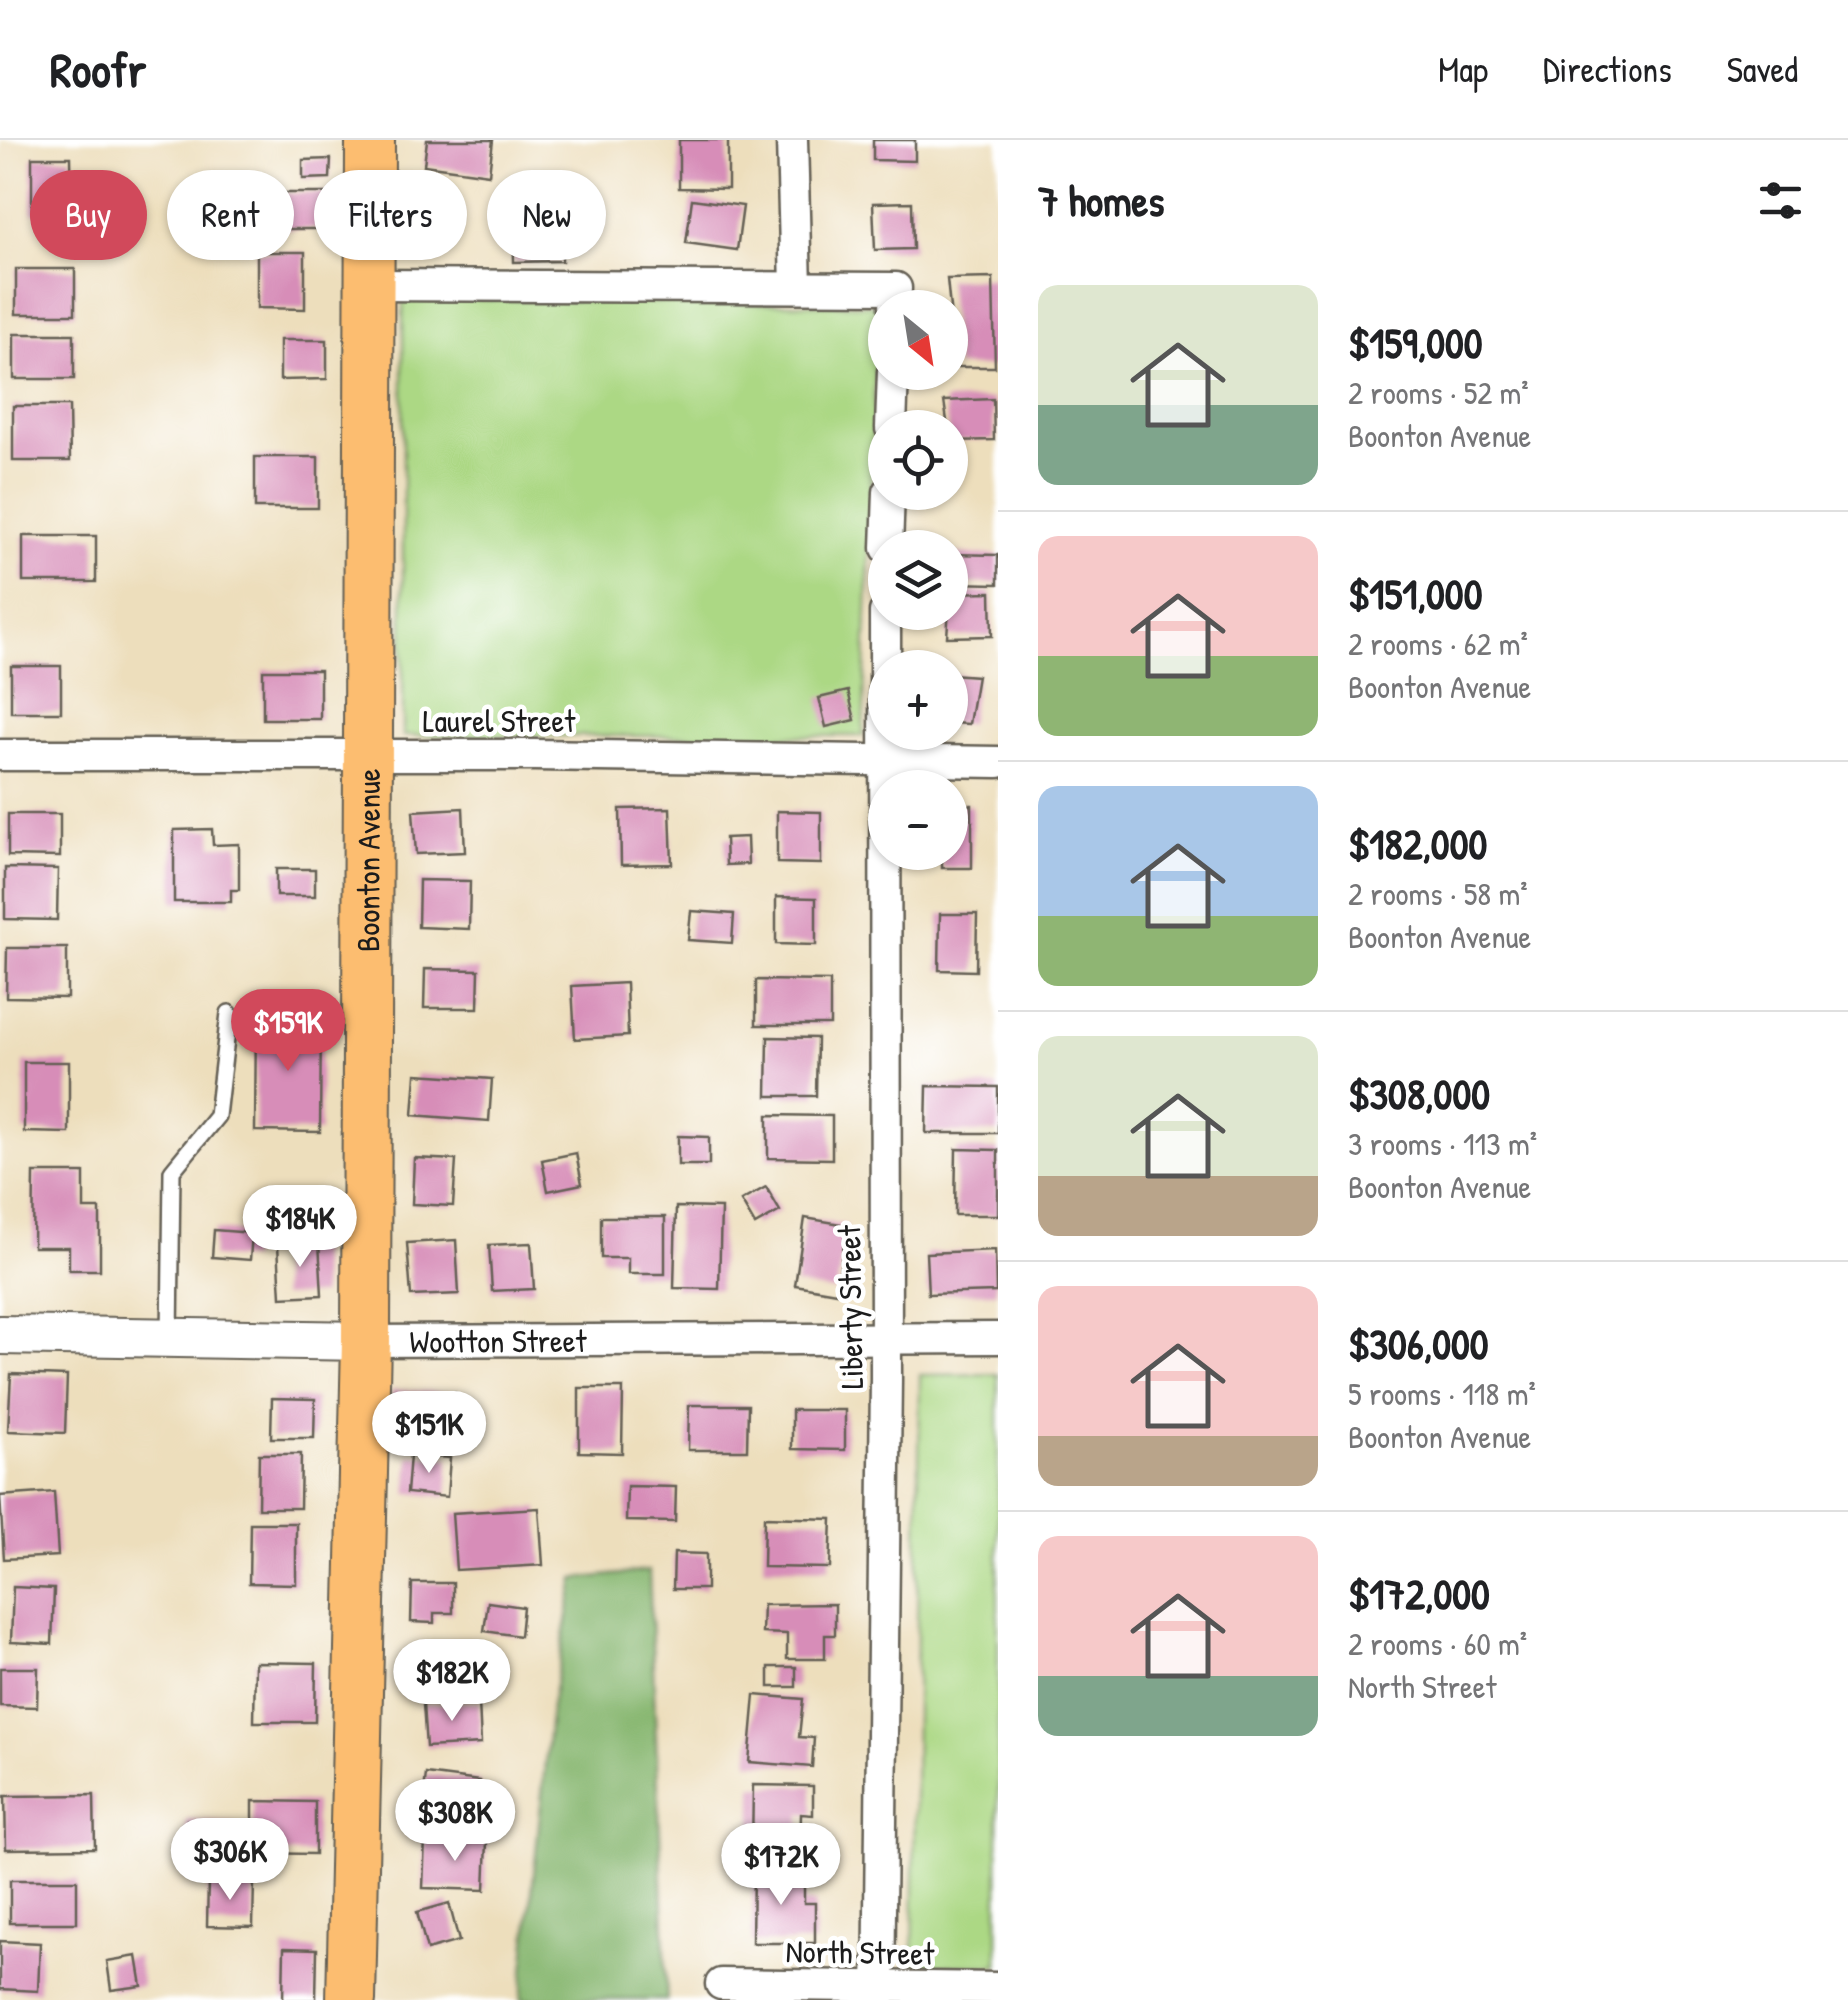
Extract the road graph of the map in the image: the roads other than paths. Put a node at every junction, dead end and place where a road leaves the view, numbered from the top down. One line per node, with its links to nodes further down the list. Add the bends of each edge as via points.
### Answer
1 (370, 140): 3 (main road, Boonton Avenue)
2 (792, 140): 4 (street)
3 (368, 285): 4 (street); 8 (main road, Boonton Avenue)
4 (796, 288): 5 (street)
5 (868, 295)
6 (885, 630): 9 (street, Liberty Street)
7 (0, 755): 8 (street, Laurel Street)
8 (366, 755): 9 (street, Laurel Street); 16 (main road, Boonton Avenue)
9 (882, 759): 10 (street, Laurel Street); 15 (street, Liberty Street)
10 (998, 762)
11 (230, 1013): 14 (lane, via 217,1116 172,1171)
12 (0, 1335): 14 (street, Wootton Street)
13 (998, 1338): 15 (street, Wootton Street)
14 (170, 1339): 16 (street, Wootton Street)
15 (884, 1340): 16 (street, Wootton Street); 19 (street, Liberty Street)
16 (366, 1341): 20 (main road, Boonton Avenue)
17 (721, 1984): 19 (street, North Street)
18 (998, 1988): 19 (street, North Street)
19 (879, 1994)
20 (351, 2000)

